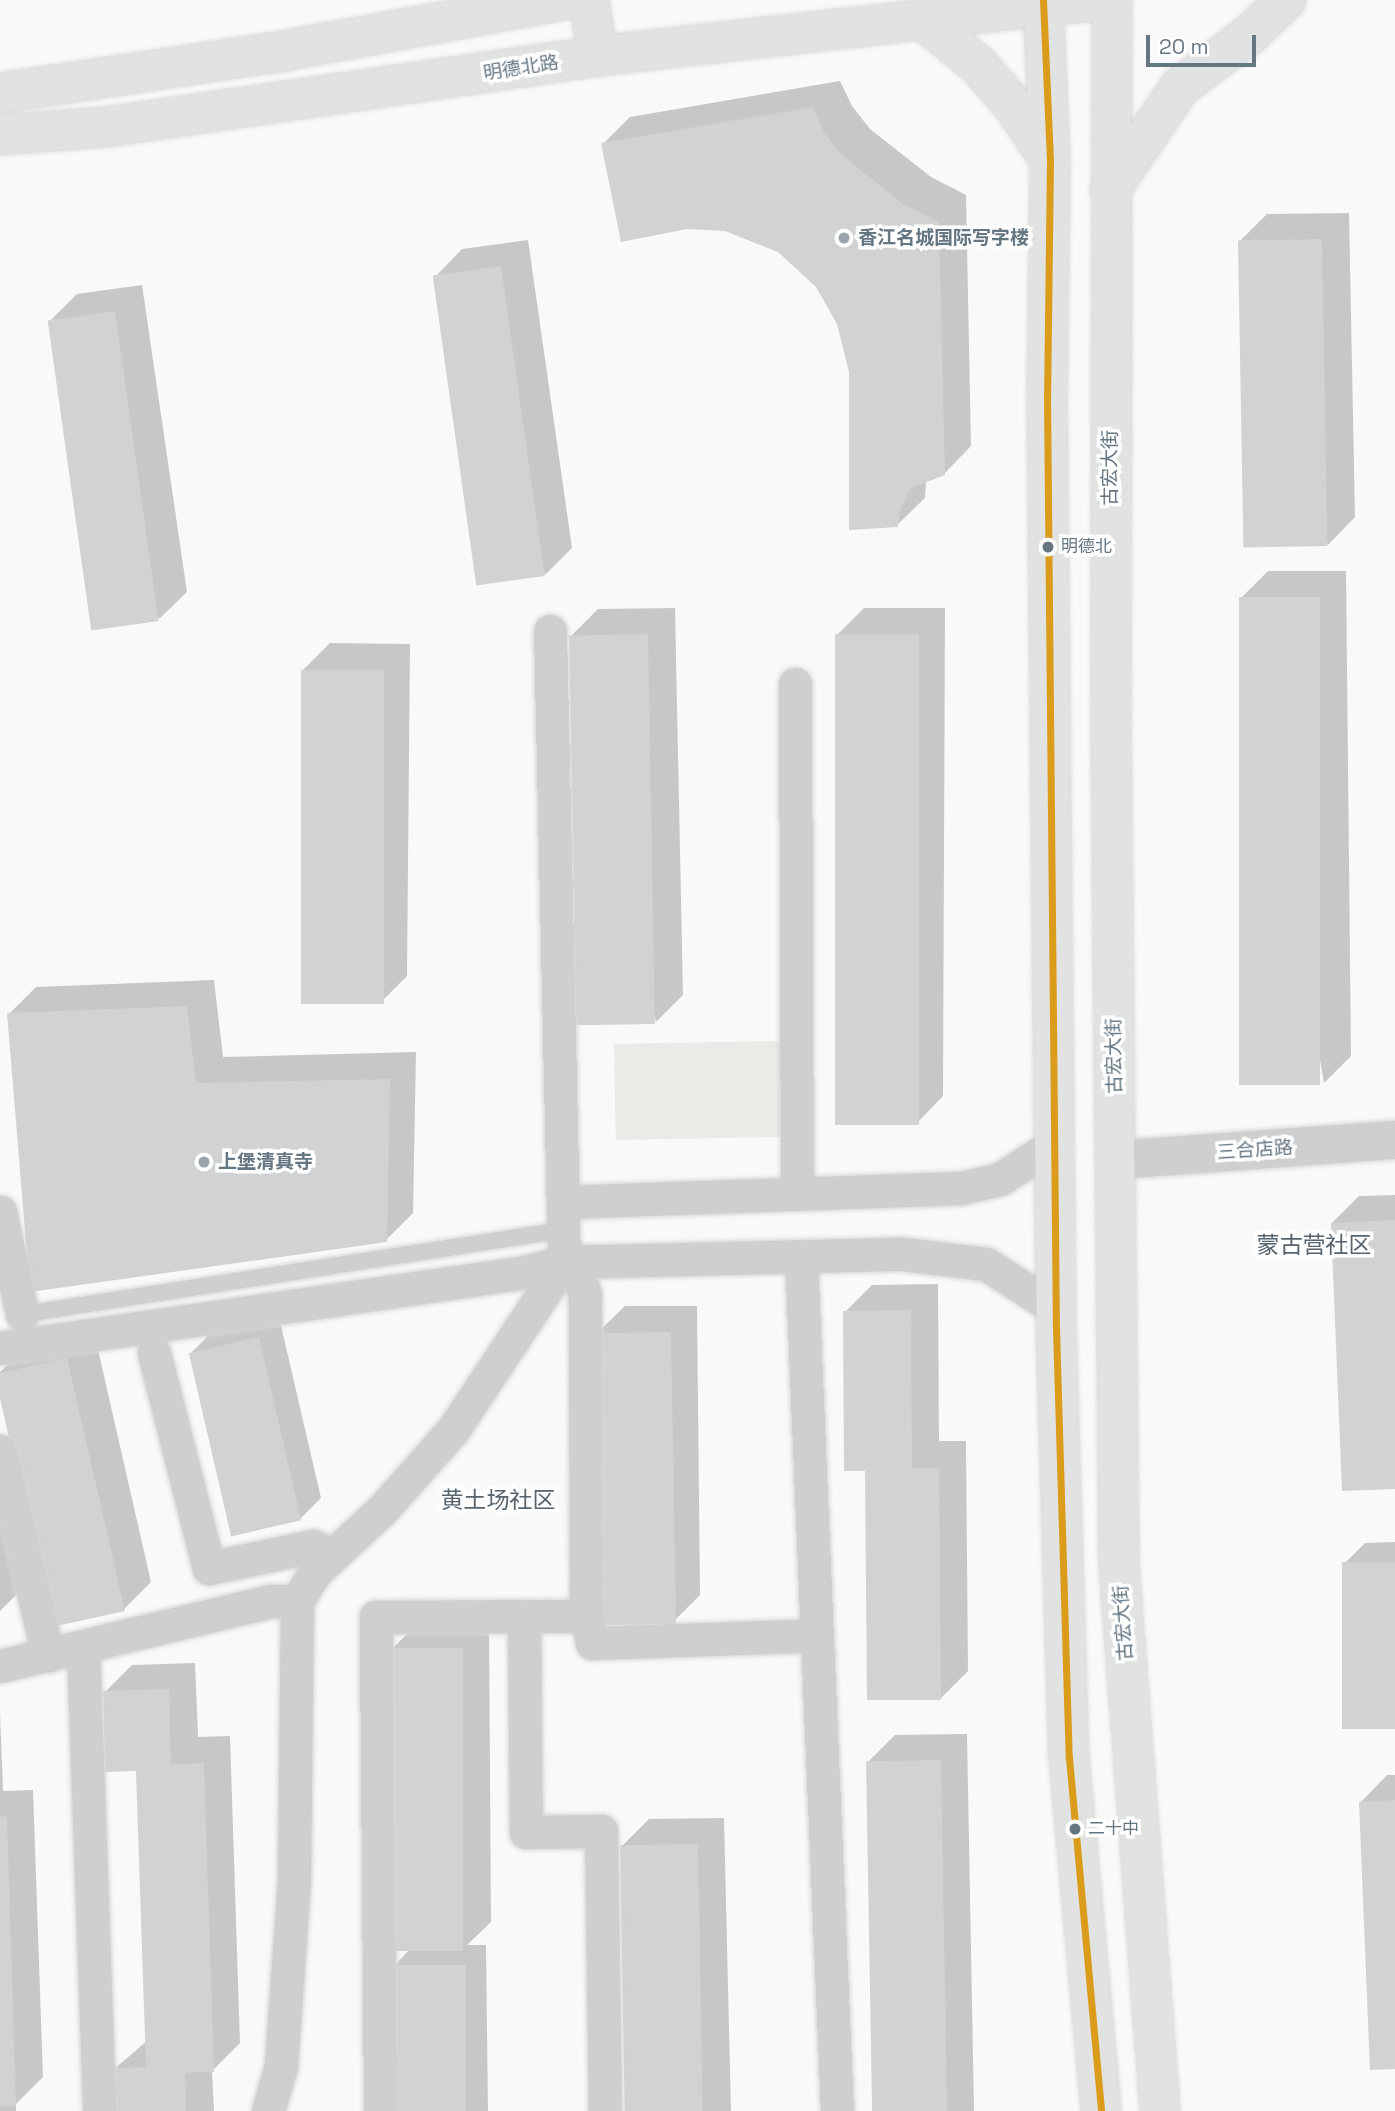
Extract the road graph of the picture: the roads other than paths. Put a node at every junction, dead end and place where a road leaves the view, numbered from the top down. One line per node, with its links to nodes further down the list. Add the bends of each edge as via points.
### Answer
1 (564, 0): 8 (main road, via 272,52)
2 (589, 0): 7 (main road)
3 (1111, 0): 5 (main road, 明德北路); 11 (main road, 古宏大街)
4 (1286, 0): 11 (main road, via 1180,88)
5 (1043, 3): 6 (main road, 明德北路); 10 (main road)
6 (926, 22): 7 (main road, 明德北路); 10 (main road, via 978,65 1013,104)
7 (598, 56): 9 (main road, 明德北路, via 106,127)
8 (0, 93)
9 (0, 135)
10 (1050, 160): 15 (main road)
11 (1110, 190): 14 (main road, 古宏大街)
12 (550, 631): 21 (street)
13 (795, 684): 19 (street)
14 (1113, 881): 15 (main road); 18 (main road, 古宏大街)
15 (1052, 883): 17 (main road)
16 (1395, 1140): 18 (street, 三合店路)
17 (1054, 1144): 19 (street, via 1000,1179 961,1188); 23 (main road)
18 (1115, 1160): 42 (main road, 古宏大街, via 1119,1564)
19 (797, 1194): 21 (street)
20 (0, 1212): 24 (street)
21 (563, 1231): 22 (street); 24 (lane); 25 (street, via 526,1272); 28 (street, via 453,1430 383,1509); 30 (street, via 585,1294)
22 (801, 1257): 23 (street, via 902,1254 986,1264); 32 (street)
23 (1056, 1309): 41 (main road, via 1069,1758)
24 (15, 1315)
25 (0, 1348)
26 (155, 1353): 28 (street, via 209,1568 313,1546)
27 (0, 1451): 34 (street)
28 (333, 1556): 29 (street, via 316,1571)
29 (297, 1601): 33 (street, via 270,1601); 37 (street, via 293,1879 281,2066)
30 (586, 1616): 31 (street); 32 (street, via 592,1643)
31 (524, 1618): 38 (street, via 376,1618); 39 (street, via 526,1832 601,1831)
32 (817, 1635): 40 (street)
33 (83, 1647): 34 (street); 36 (street)
34 (48, 1655): 35 (street)
35 (0, 1667)
36 (99, 2111)
37 (268, 2111)
38 (380, 2111)
39 (605, 2111)
40 (837, 2111)
41 (1101, 2111)
42 (1160, 2111)

